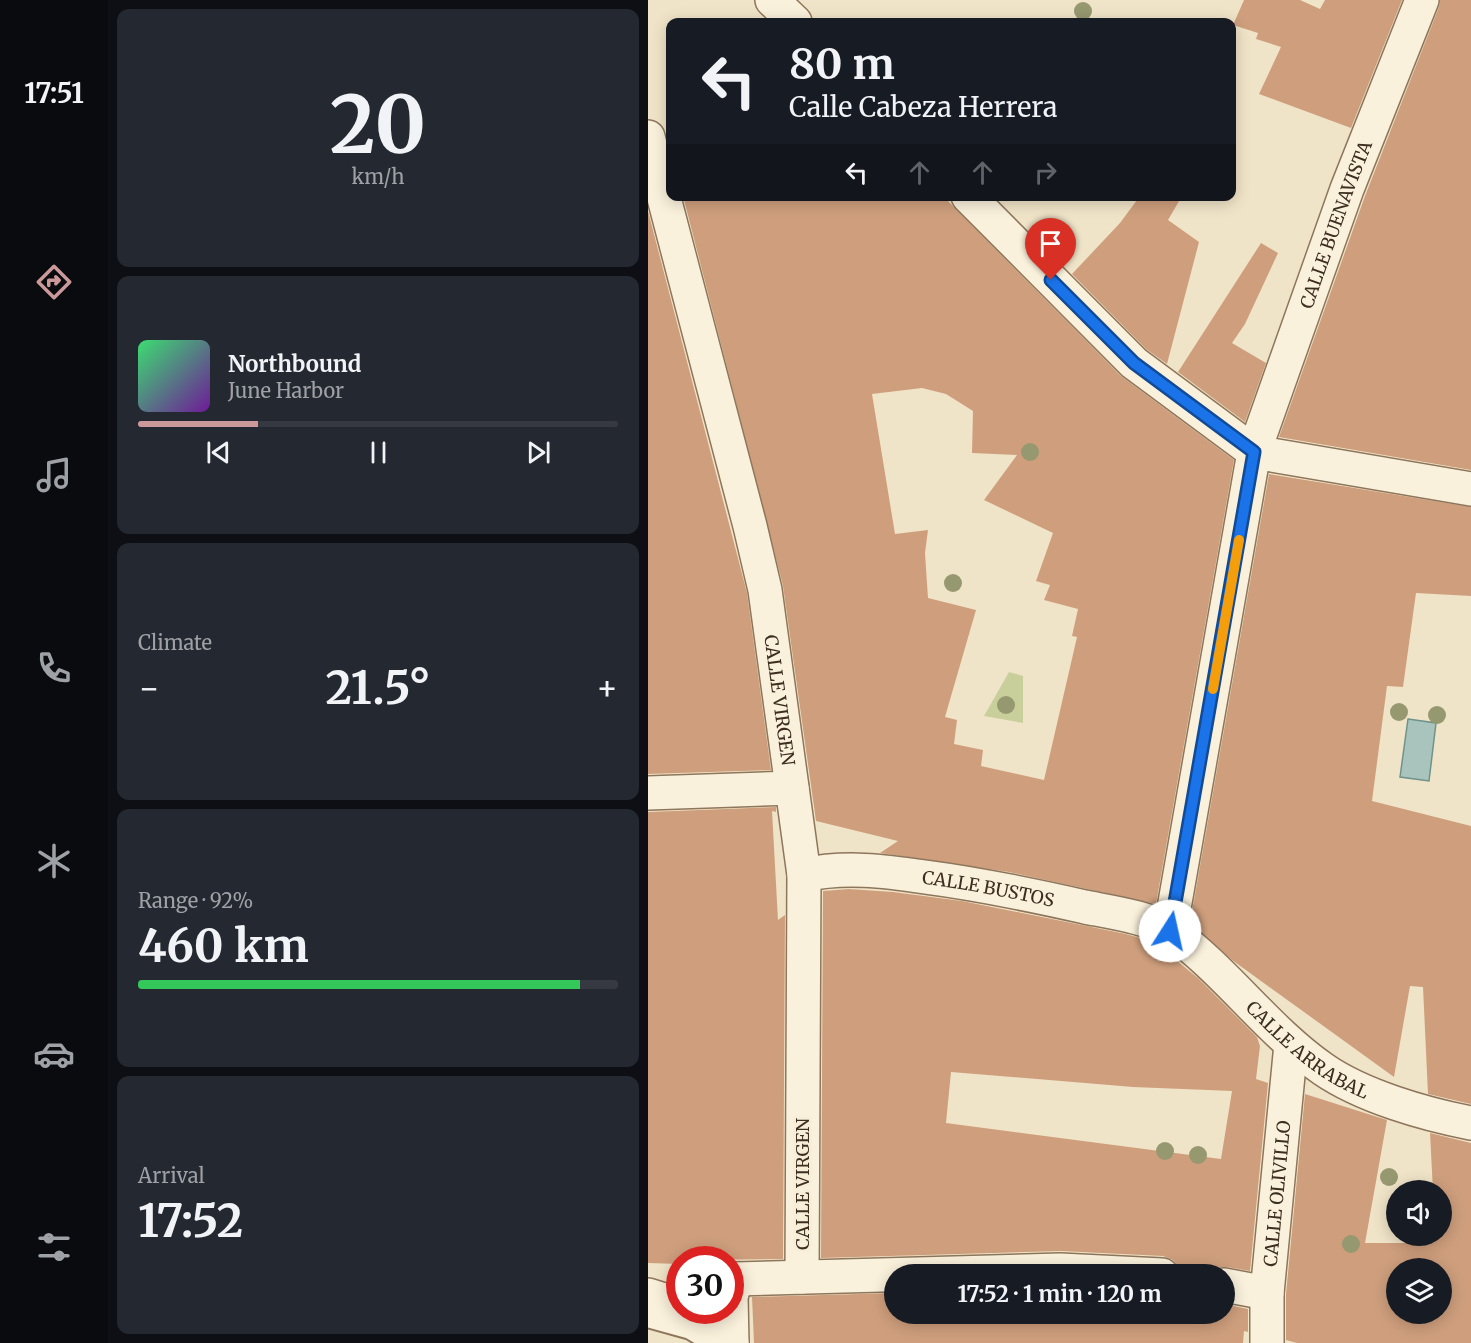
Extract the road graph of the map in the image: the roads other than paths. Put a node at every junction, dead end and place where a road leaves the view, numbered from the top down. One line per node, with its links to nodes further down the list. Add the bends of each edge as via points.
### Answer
1 (1422, 0): 4 (street, CALLE BUENAVISTA, via 1347,189)
2 (648, 137): 6 (street, CALLE VIRGEN, via 765,590)
3 (973, 201): 4 (street, via 1134,363)
4 (1254, 452): 5 (street); 9 (street, CALLE BUENAVISTA)
5 (1471, 489)
6 (792, 788): 7 (street); 8 (street, CALLE VIRGEN)
7 (648, 793)
8 (804, 874): 9 (street, CALLE BUSTOS, via 827,869 892,872 986,885 1139,919); 13 (street, CALLE VIRGEN)
9 (1170, 931): 10 (street, CALLE ARRABAL)
10 (1292, 1044): 11 (street, CALLE ARRABAL, via 1323,1069 1352,1085 1407,1107); 18 (street, CALLE OLIVILLO)
11 (1471, 1123)
12 (884, 1275): 13 (street)
13 (802, 1277): 14 (street)
14 (744, 1279)
15 (648, 1280): 16 (street)
16 (666, 1280)
17 (1235, 1288): 18 (street)
18 (1267, 1293): 26 (street, CALLE OLIVILLO)
19 (648, 1296): 20 (street)
20 (666, 1301)
21 (648, 1316): 24 (lane, via 691,1328 709,1339)
22 (718, 1324): 25 (street)
23 (732, 1324): 25 (street)
24 (709, 1343)
25 (732, 1343)
26 (1267, 1343)

